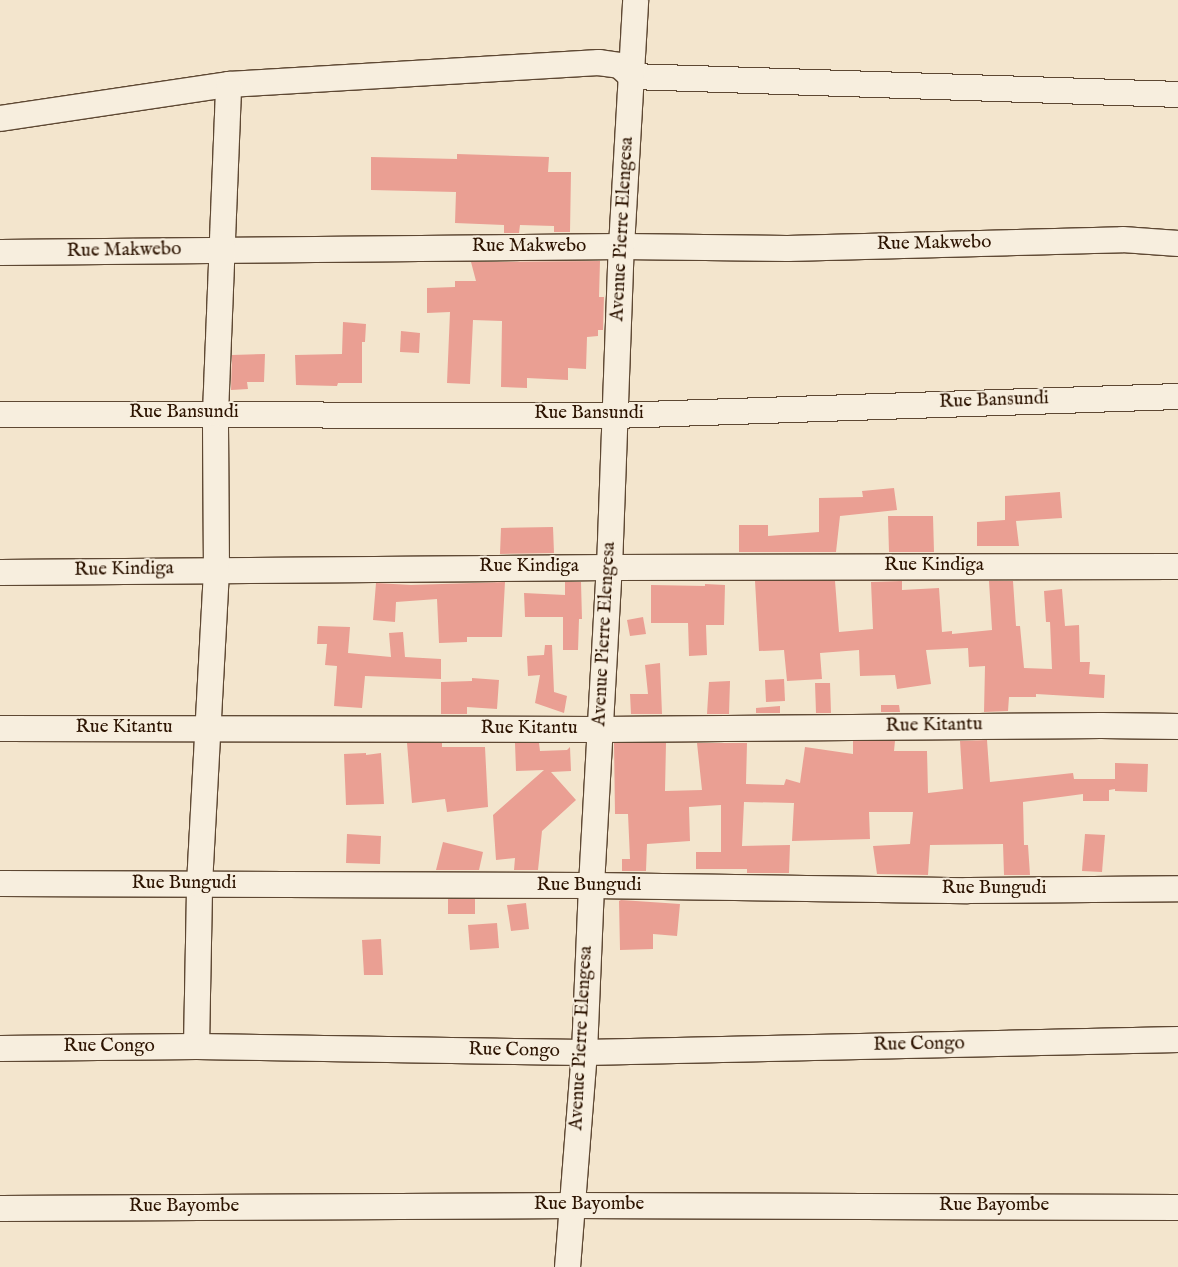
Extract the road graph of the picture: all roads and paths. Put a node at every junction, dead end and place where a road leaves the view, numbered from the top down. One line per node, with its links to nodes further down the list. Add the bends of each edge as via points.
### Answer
1 (635, 0): 2 (street, Avenue Pierre Elengesa)
2 (631, 76): 3 (street, via 619,65 598,62); 4 (street); 7 (street, Avenue Pierre Elengesa)
3 (228, 84): 5 (street); 8 (street)
4 (1178, 94)
5 (0, 118)
6 (1178, 243): 7 (street, Rue Makwebo, via 1122,239 787,248)
7 (621, 246): 8 (street, Rue Makwebo); 13 (street, Avenue Pierre Elengesa)
8 (222, 250): 9 (street, Rue Makwebo); 11 (street)
9 (0, 252)
10 (1178, 396): 13 (street, Rue Bansundi)
11 (215, 413): 12 (street, Rue Bansundi); 13 (street, Rue Bansundi); 16 (street)
12 (0, 414)
13 (614, 415): 15 (street, Avenue Pierre Elengesa)
14 (1178, 566): 15 (street, Rue Kindiga)
15 (610, 567): 16 (street, Rue Kindiga); 21 (street, Avenue Pierre Elengesa)
16 (216, 569): 17 (street, Rue Kindiga); 20 (street)
17 (0, 572)
18 (1178, 726): 21 (street, Rue Kitantu)
19 (0, 728): 20 (street, Rue Kitantu)
20 (208, 729): 21 (street, Rue Kitantu); 23 (street)
21 (600, 729): 24 (street, Avenue Pierre Elengesa)
22 (0, 883): 23 (street, Rue Bungudi)
23 (199, 884): 24 (street, Rue Bungudi); 27 (street)
24 (591, 886): 25 (street, Rue Bungudi, via 967,890); 29 (street, Avenue Pierre Elengesa)
25 (1178, 888)
26 (1178, 1039): 29 (street, Rue Congo)
27 (196, 1046): 28 (street, Rue Congo); 29 (street, Rue Congo)
28 (0, 1048)
29 (584, 1052): 30 (street, Avenue Pierre Elengesa)
30 (571, 1205): 31 (street, Rue Bayombe); 32 (street, Rue Bayombe); 33 (street, Avenue Pierre Elengesa)
31 (1178, 1206)
32 (0, 1208)
33 (567, 1267)

